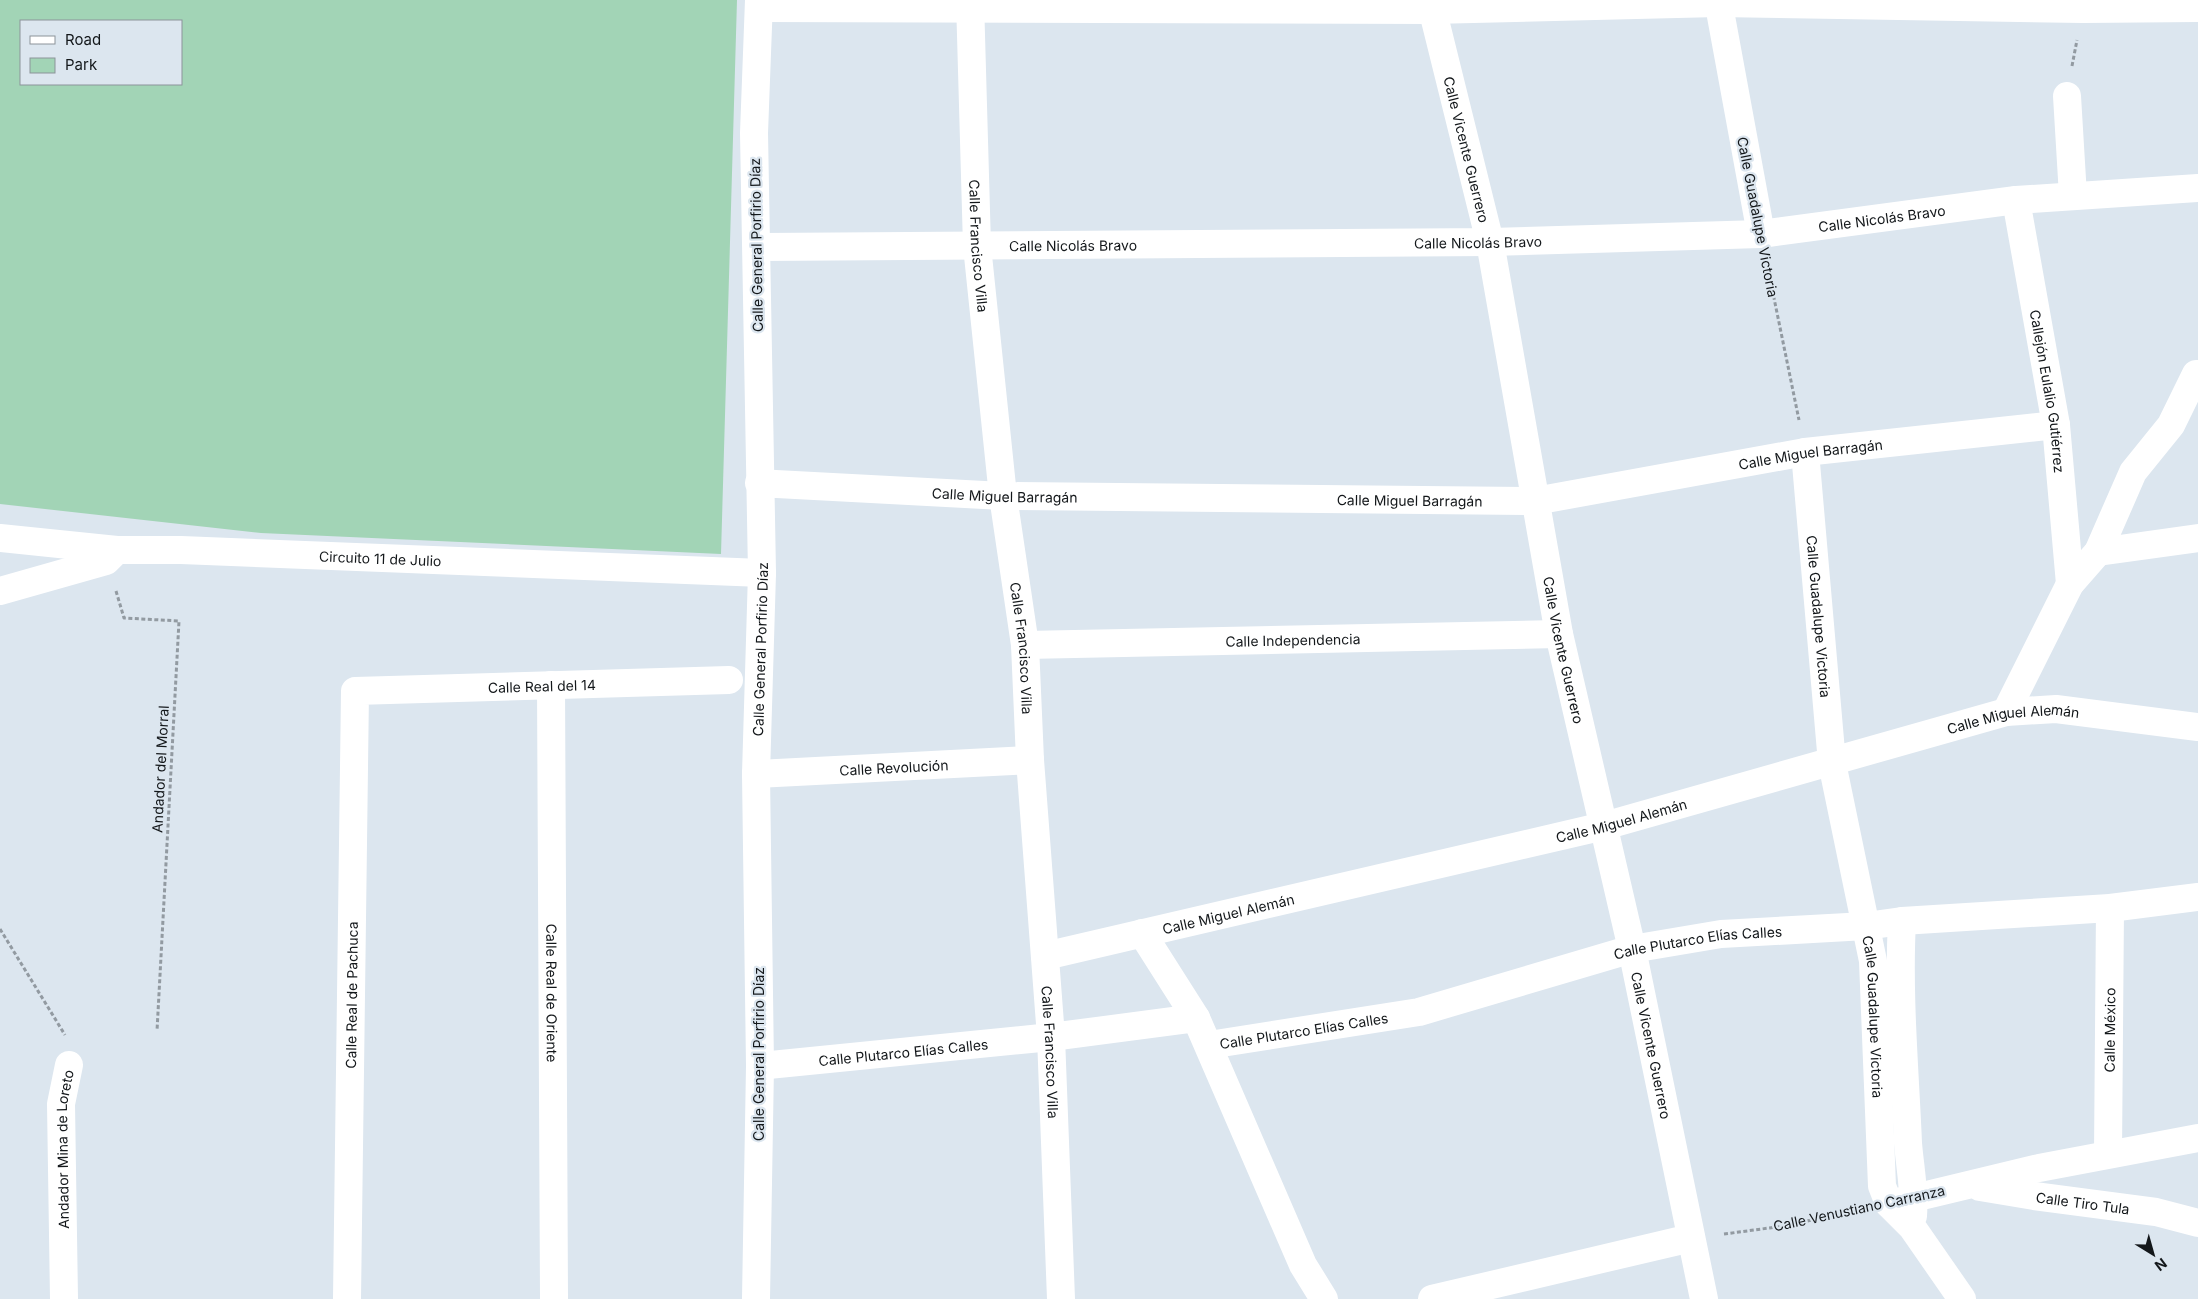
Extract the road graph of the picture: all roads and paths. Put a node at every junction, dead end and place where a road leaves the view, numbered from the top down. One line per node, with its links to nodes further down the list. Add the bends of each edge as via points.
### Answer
1 (1718, 1): 4 (street); 6 (street); 11 (street, Calle Guadalupe Victoria)
2 (759, 4): 3 (street); 14 (street, Calle General Porfirio Díaz, via 754,133)
3 (970, 4): 4 (street); 13 (street, Calle Francisco Villa)
4 (1431, 5): 12 (street, Calle Vicente Guerrero)
5 (2198, 8): 6 (street)
6 (2083, 9): 7 (path)
7 (2067, 96): 9 (street)
8 (2198, 188): 9 (street, Calle Nicolás Bravo)
9 (2073, 196): 10 (street, Calle Nicolás Bravo)
10 (2016, 200): 11 (street, Calle Nicolás Bravo); 16 (street, Callejón Eulalio Gutiérrez)
11 (1761, 234): 12 (street, Calle Nicolás Bravo); 17 (path, Calle Guadalupe Victoria)
12 (1490, 242): 13 (street, Calle Nicolás Bravo); 20 (street, Calle Vicente Guerrero)
13 (977, 246): 14 (street, Calle Nicolás Bravo); 19 (street, Calle Francisco Villa)
14 (757, 247): 18 (street, Calle General Porfirio Díaz)
15 (2196, 374): 23 (street, via 2171,425 2133,472)
16 (2056, 425): 17 (street, Calle Miguel Barragán); 26 (street, Callejón Eulalio Gutiérrez)
17 (1805, 452): 20 (street, Calle Miguel Barragán); 36 (street, Calle Guadalupe Victoria)
18 (759, 483): 19 (street, Calle Miguel Barragán); 25 (street, Calle General Porfirio Díaz)
19 (1003, 496): 20 (street, Calle Miguel Barragán); 29 (street, Calle Francisco Villa)
20 (1535, 501): 28 (street, Calle Vicente Guerrero)
21 (0, 538): 24 (street, Circuito 11 de Julio)
22 (2198, 538): 23 (street)
23 (2098, 552): 26 (street)
24 (111, 556): 25 (street, Circuito 11 de Julio, via 181,550); 27 (street); 48 (path, Andador del Morral, via 124,618 179,621)
25 (762, 573): 37 (street, Calle General Porfirio Díaz)
26 (2070, 584): 33 (street)
27 (0, 590)
28 (1559, 634): 29 (street, Calle Independencia); 38 (street, Calle Vicente Guerrero)
29 (1025, 645): 35 (street, Calle Francisco Villa)
30 (729, 680): 31 (street, Calle Real del 14)
31 (550, 685): 32 (street, Calle Real del 14); 63 (street, Calle Real de Oriente)
32 (354, 691): 62 (street, Calle Real de Pachuca)
33 (2006, 712): 34 (street, Calle Miguel Alemán, via 2056,709); 36 (street, Calle Miguel Alemán)
34 (2198, 727)
35 (1030, 760): 37 (street, Calle Revolución); 46 (street, Calle Francisco Villa)
36 (1832, 763): 38 (street, Calle Miguel Alemán); 42 (street, Calle Guadalupe Victoria)
37 (756, 774): 52 (street, Calle General Porfirio Díaz)
38 (1604, 826): 44 (street, Calle Miguel Alemán); 45 (street, Calle Vicente Guerrero)
39 (2198, 896): 40 (street, Calle Plutarco Elías Calles)
40 (2110, 908): 41 (street, Calle Plutarco Elías Calles); 56 (street, Calle México)
41 (1902, 921): 42 (street, Calle Plutarco Elías Calles); 53 (street, Calle Guadalupe Victoria, via 1900,956)
42 (1866, 926): 45 (street, Calle Plutarco Elías Calles, via 1721,934); 54 (street, Calle Guadalupe Victoria, via 1873,961)
43 (0, 929): 51 (path, Andador Mina de Loreto, via 69,1042)
44 (1142, 933): 46 (street, Calle Miguel Alemán); 47 (street)
45 (1632, 949): 50 (street, Calle Plutarco Elías Calles, via 1419,1012); 60 (street, Calle Vicente Guerrero)
46 (1045, 956): 49 (street, Calle Francisco Villa)
47 (1196, 1018): 49 (street, Calle Plutarco Elías Calles); 50 (street)
48 (157, 1031)
49 (1051, 1036): 52 (street, Calle Plutarco Elías Calles); 65 (street, Calle Francisco Villa)
50 (1209, 1045): 66 (street, via 1302,1265)
51 (69, 1065): 61 (street, Andador Mina de Loreto, via 61,1104)
52 (760, 1066): 64 (street, Calle General Porfirio Díaz)
53 (1905, 1071): 54 (street); 58 (street, Calle Guadalupe Victoria, via 1909,1155)
54 (1877, 1076): 58 (street, Calle Guadalupe Victoria, via 1882,1186)
55 (2198, 1138): 56 (street, Calle Venustiano Carranza)
56 (2108, 1154): 57 (street, Calle Venustiano Carranza)
57 (1966, 1184): 58 (street, Calle Venustiano Carranza); 59 (street, Calle Tiro Tula, via 2156,1212)
58 (1902, 1201): 60 (path, Calle Venustiano Carranza, via 1870,1205 1792,1225); 69 (street, Calle Guadalupe Victoria, via 1912,1227)
59 (2198, 1224)
60 (1691, 1238): 67 (street); 68 (street, Calle Vicente Guerrero)
61 (64, 1299)
62 (347, 1299)
63 (554, 1299)
64 (756, 1299)
65 (1061, 1299)
66 (1324, 1299)
67 (1432, 1299)
68 (1704, 1299)
69 (1962, 1299)

